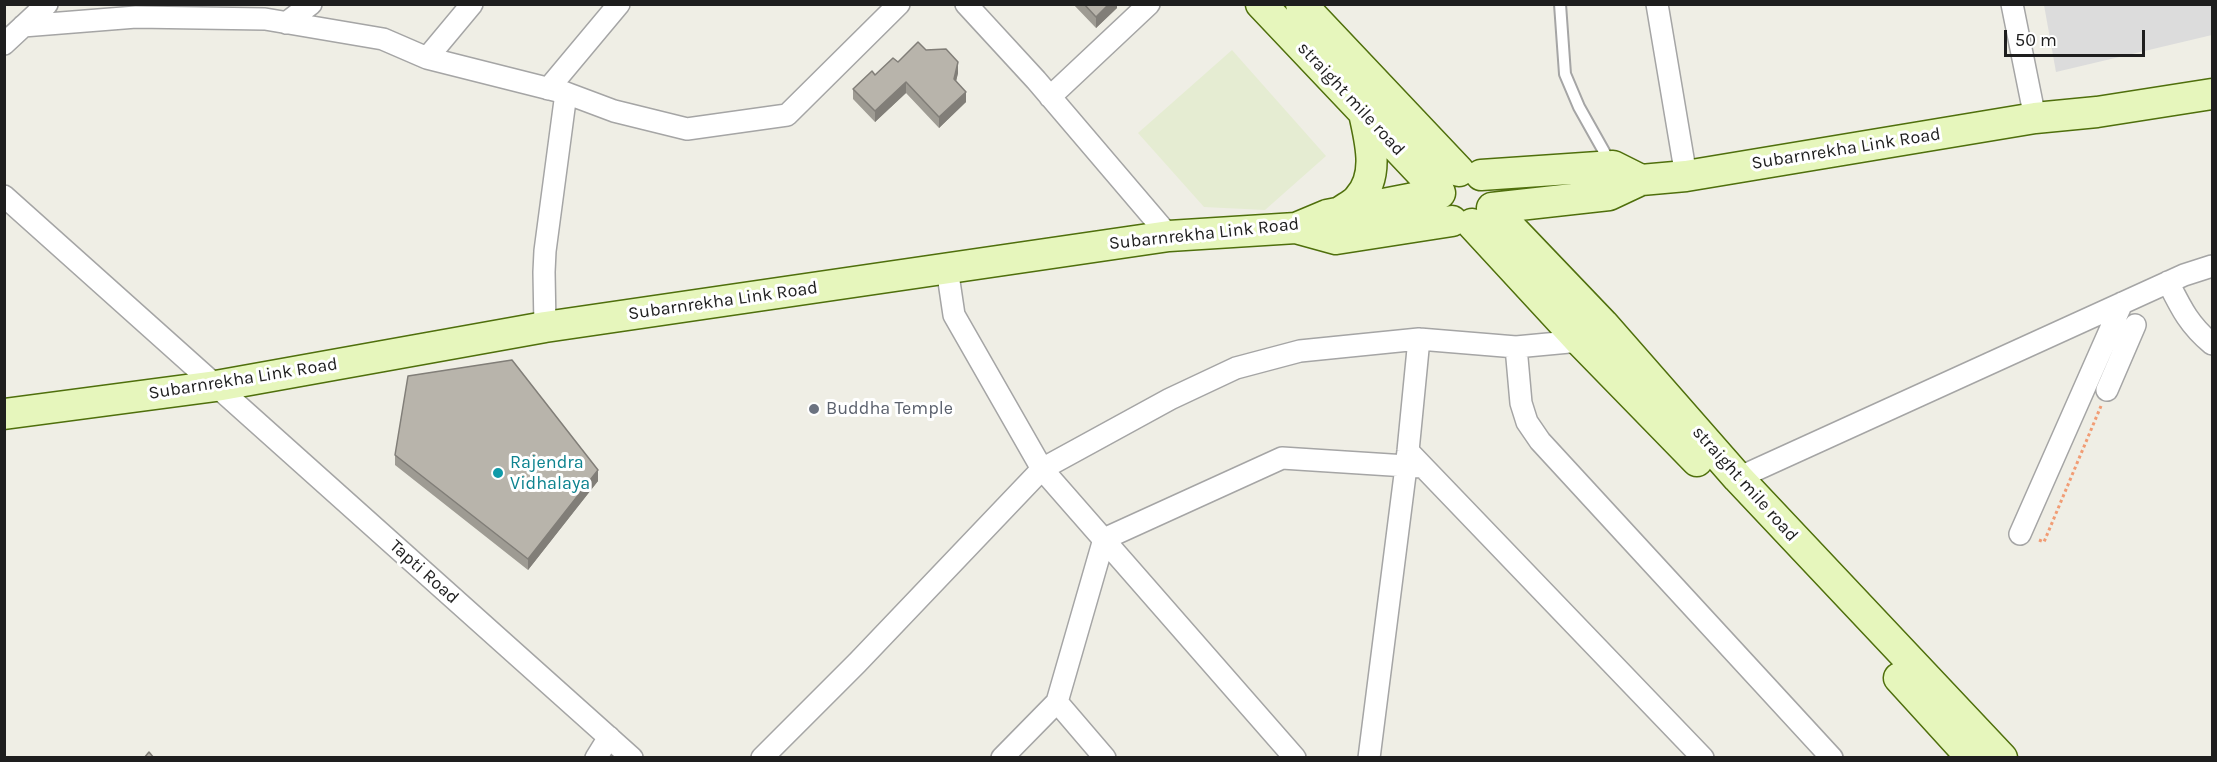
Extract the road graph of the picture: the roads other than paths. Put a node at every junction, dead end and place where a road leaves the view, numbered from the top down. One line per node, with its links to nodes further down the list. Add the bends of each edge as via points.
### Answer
1 (47, 4): 14 (street)
2 (311, 4): 13 (street)
3 (472, 4): 16 (street)
4 (619, 4): 17 (street)
5 (899, 4): 17 (street, via 787,115 687,129 614,111)
6 (966, 4): 19 (street)
7 (1149, 4): 19 (street)
8 (1261, 4): 20 (street, straight mile road)
9 (1301, 4): 24 (street, straight mile road)
10 (1560, 4): 22 (lane, via 1565,74)
11 (1657, 4): 23 (street)
12 (2012, 4): 21 (street)
13 (286, 23): 14 (street, via 265,19 136,17); 16 (street, via 383,39)
14 (23, 26): 15 (street)
15 (4, 44)
16 (427, 57): 17 (street)
17 (557, 91): 36 (street, via 545,251)
18 (2212, 94): 21 (street, Subarnrekha Link Road)
19 (1050, 97): 30 (street)
20 (1364, 113): 24 (street, straight mile road); 27 (street, via 1372,148 1371,173 1366,190)
21 (2034, 118): 23 (street, Subarnrekha Link Road)
22 (1613, 166): 24 (street, Subarnrekha Link Road); 25 (street)
23 (1686, 176): 25 (street, Subarnrekha Link Road)
24 (1460, 180): 27 (street, Subarnrekha Link Road); 28 (street, straight mile road, via 1440,204 1443,210); 28 (street, straight mile road, via 1489,183 1493,191)
25 (1641, 180): 28 (street, via 1609,195)
26 (4, 196): 41 (street, Tapti Road)
27 (1339, 213): 29 (street, Subarnrekha Link Road)
28 (1472, 218): 29 (street, via 1336,239); 38 (street, straight mile road, via 1492,248); 46 (street, straight mile road, via 1603,324)
29 (1296, 228): 30 (street, Subarnrekha Link Road)
30 (1169, 236): 32 (street, Subarnrekha Link Road)
31 (2212, 266): 33 (street)
32 (947, 268): 36 (street, Subarnrekha Link Road); 45 (street, via 954,315)
33 (2168, 282): 34 (street); 39 (street, via 2193,327)
34 (2122, 303): 46 (street); 47 (street)
35 (2135, 325): 42 (street)
36 (545, 327): 41 (street, Subarnrekha Link Road)
37 (1419, 339): 40 (street); 44 (street); 45 (street, via 1300,351 1236,368)
38 (1580, 341): 40 (street); 60 (street, straight mile road, via 1726,490)
39 (2212, 344)
40 (1516, 347): 59 (street, via 1521,403 1527,422 1540,441)
41 (216, 386): 43 (street, Subarnrekha Link Road); 50 (street, Tapti Road)
42 (2107, 390)
43 (4, 414)
44 (1412, 462): 48 (street, via 1282,458); 57 (street); 58 (street)
45 (1042, 469): 48 (street); 53 (street)
46 (1738, 478): 61 (street, straight mile road)
47 (2020, 534)
48 (1104, 539): 49 (street); 56 (street)
49 (1057, 702): 54 (street); 55 (street)
50 (609, 737): 51 (street); 52 (street, Tapti Road)
51 (596, 758)
52 (633, 758)
53 (762, 758)
54 (1002, 758)
55 (1105, 758)
56 (1295, 758)
57 (1369, 758)
58 (1703, 758)
59 (1832, 758)
60 (1972, 758)
61 (2002, 758)

